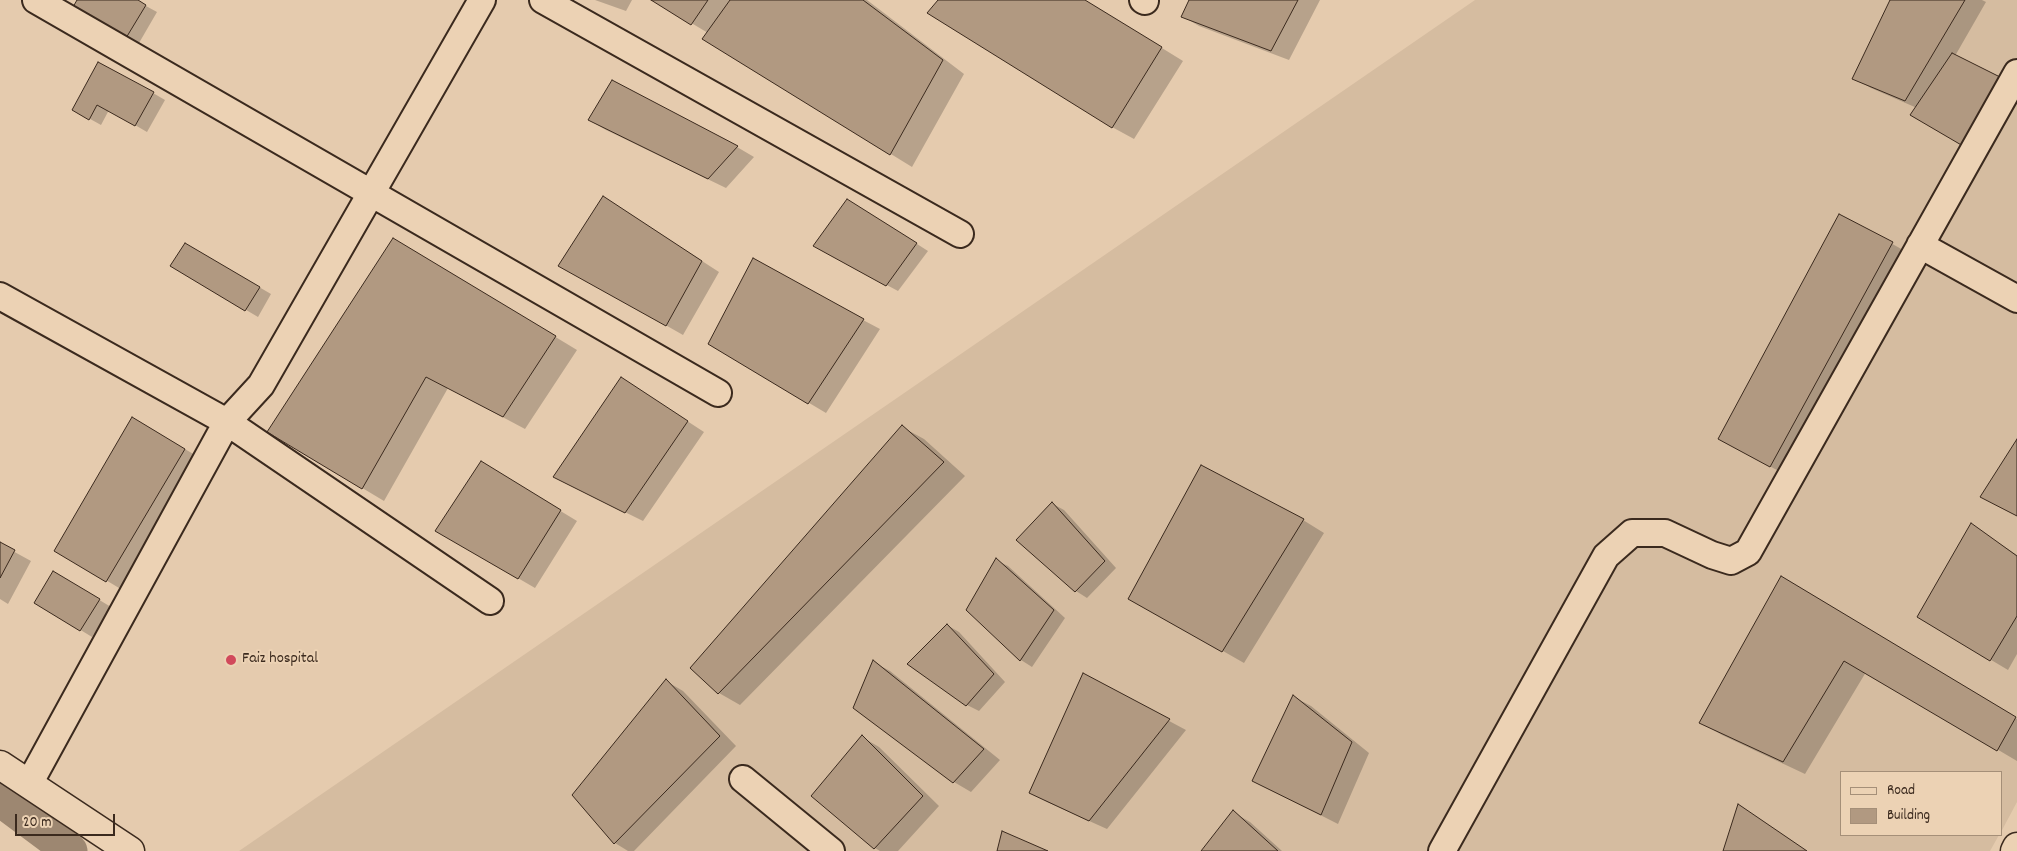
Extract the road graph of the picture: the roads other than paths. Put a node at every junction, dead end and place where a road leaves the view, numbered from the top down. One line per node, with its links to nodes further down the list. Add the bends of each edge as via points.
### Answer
1 (36, 0): 5 (street)
2 (482, 0): 5 (street)
3 (543, 0): 6 (street)
4 (2017, 73): 7 (street)
5 (371, 193): 10 (street); 11 (street, via 261,384)
6 (960, 234)
7 (1920, 245): 9 (street); 19 (street, via 1748,552 1731,561 1665,533 1632,533 1606,556)
8 (0, 296): 11 (street)
9 (2017, 299)
10 (718, 393)
11 (227, 422): 12 (street); 15 (street)
12 (490, 601)
13 (0, 765): 15 (street)
14 (742, 779): 18 (street)
15 (29, 784): 17 (street)
16 (2017, 847): 20 (street)
17 (130, 851)
18 (830, 851)
19 (1442, 851)
20 (2015, 851)

